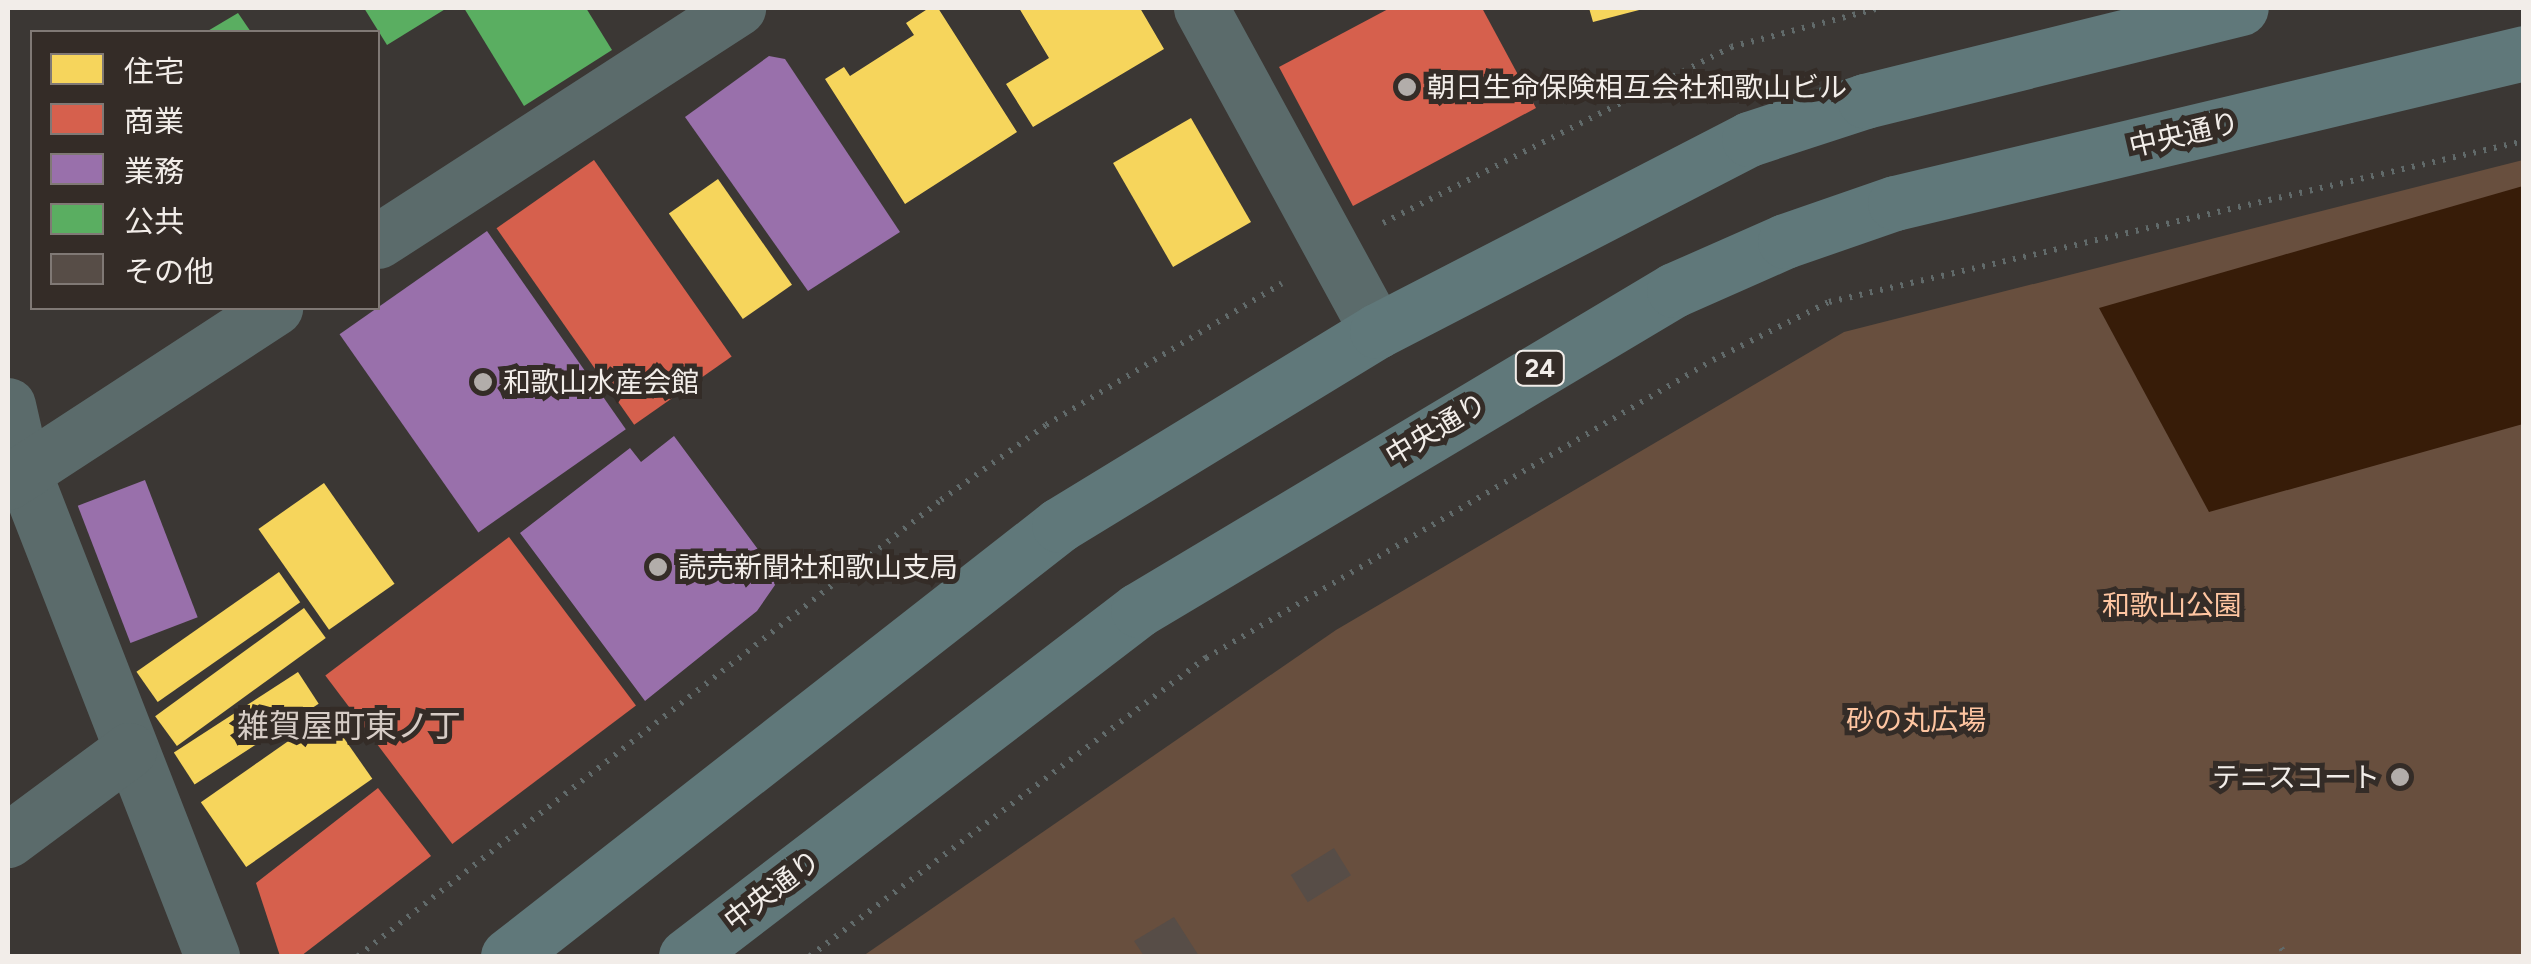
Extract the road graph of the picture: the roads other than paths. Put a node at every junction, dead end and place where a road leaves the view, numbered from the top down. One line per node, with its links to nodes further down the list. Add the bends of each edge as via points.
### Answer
1 (738, 8): 5 (street)
2 (1201, 8): 7 (street)
3 (2241, 8): 7 (highway, via 1865,101 1749,139)
4 (2524, 53): 14 (highway, 中央通り / 24, via 1896,203 1785,240 1674,290 1138,610)
5 (380, 240)
6 (272, 310): 9 (street)
7 (1376, 332): 13 (highway, via 1059,526)
8 (8, 405): 9 (street)
9 (15, 476): 10 (street)
10 (129, 750): 11 (street); 12 (street)
11 (8, 840)
12 (212, 956)
13 (508, 956)
14 (686, 956)

